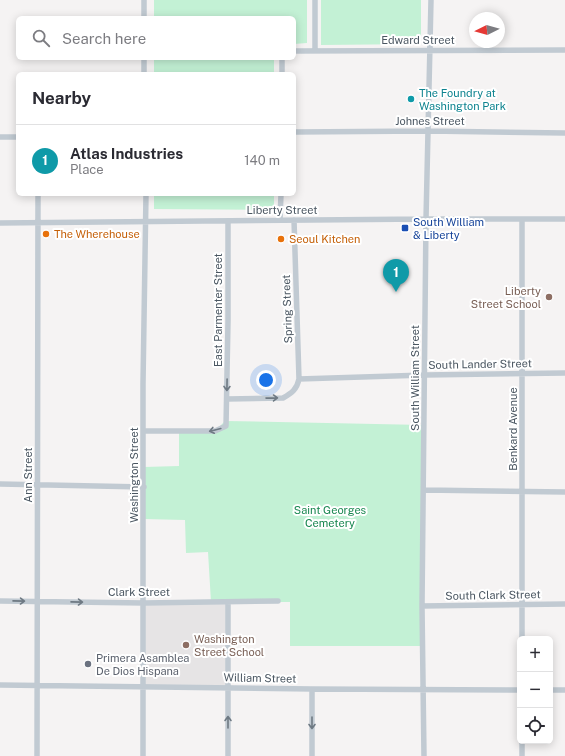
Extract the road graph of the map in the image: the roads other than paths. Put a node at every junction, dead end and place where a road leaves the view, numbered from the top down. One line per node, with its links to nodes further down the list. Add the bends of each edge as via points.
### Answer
1 (144, 0): 4 (street)
2 (315, 0): 5 (street)
3 (432, 0): 6 (street, South William Street)
4 (144, 16)
5 (315, 50): 6 (street, Edward Street); 8 (street, Edward Street)
6 (431, 50): 7 (street, Edward Street); 13 (street, South William Street)
7 (565, 50)
8 (296, 51)
9 (144, 60): 11 (street)
10 (282, 60): 12 (street)
11 (144, 72)
12 (282, 72)
13 (429, 131): 14 (street, Johnes Street); 15 (street, Johnes Street); 21 (street, South William Street)
14 (296, 132)
15 (565, 133)
16 (0, 137): 17 (street)
17 (16, 137)
18 (38, 196): 29 (street, Ann Street)
19 (146, 196): 27 (street, Washington Street)
20 (281, 196): 25 (street)
21 (426, 219): 22 (street, Liberty Street); 26 (street, Liberty Street); 32 (street, South William Street)
22 (522, 219): 23 (street, Liberty Street); 30 (street, Benkard Avenue)
23 (565, 219)
24 (228, 220): 25 (street, Liberty Street); 27 (street, Liberty Street); 34 (street, East Parmenter Street, one-way to 34)
25 (280, 220): 26 (street, Liberty Street)
26 (294, 220): 33 (street, Spring Street)
27 (145, 221): 29 (street, Liberty Street); 35 (street, Washington Street)
28 (0, 223): 29 (street, Liberty Street)
29 (38, 223): 37 (street, Ann Street)
30 (523, 372): 31 (street, South Lander Street); 32 (street, South Lander Street); 40 (street, Benkard Avenue)
31 (565, 373)
32 (425, 374): 33 (street, South Lander Street); 39 (street, South William Street)
33 (298, 379): 34 (street, Spring Street, one-way to 33, via 283,398 297,388)
34 (226, 399): 35 (street, East Parmenter Street, one-way to 35, via 226,426 215,431)
35 (144, 431): 38 (street, Washington Street)
36 (0, 484): 37 (street)
37 (38, 485): 38 (street); 43 (street, Ann Street)
38 (144, 487): 46 (street, Washington Street)
39 (424, 490): 40 (street); 49 (street, South William Street)
40 (523, 492): 41 (street); 48 (street, Benkard Avenue)
41 (565, 492)
42 (0, 601): 43 (street, Clark Street, one-way to 43)
43 (38, 601): 46 (street, Clark Street, one-way to 46); 52 (street, Ann Street)
44 (278, 601): 45 (street, Clark Street)
45 (228, 602): 46 (street, Clark Street); 54 (street)
46 (144, 603): 53 (street, Washington Street)
47 (565, 604): 48 (street, South Clark Street)
48 (523, 605): 49 (street, South Clark Street); 50 (street, Benkard Avenue)
49 (422, 606): 56 (street, South William Street)
50 (522, 636)
51 (0, 686): 52 (street, William Street)
52 (38, 686): 53 (street, William Street); 61 (street, Ann Street)
53 (144, 687): 54 (street, William Street); 62 (street, Washington Street)
54 (228, 688): 55 (street, William Street); 63 (street, one-way to 54)
55 (312, 690): 56 (street, William Street); 64 (street, one-way to 64)
56 (424, 690): 57 (street, William Street); 65 (street, South William Street)
57 (517, 690)
58 (553, 690): 59 (street)
59 (565, 690)
60 (522, 744): 66 (street)
61 (37, 756)
62 (143, 756)
63 (228, 756)
64 (312, 756)
65 (424, 756)
66 (522, 756)

